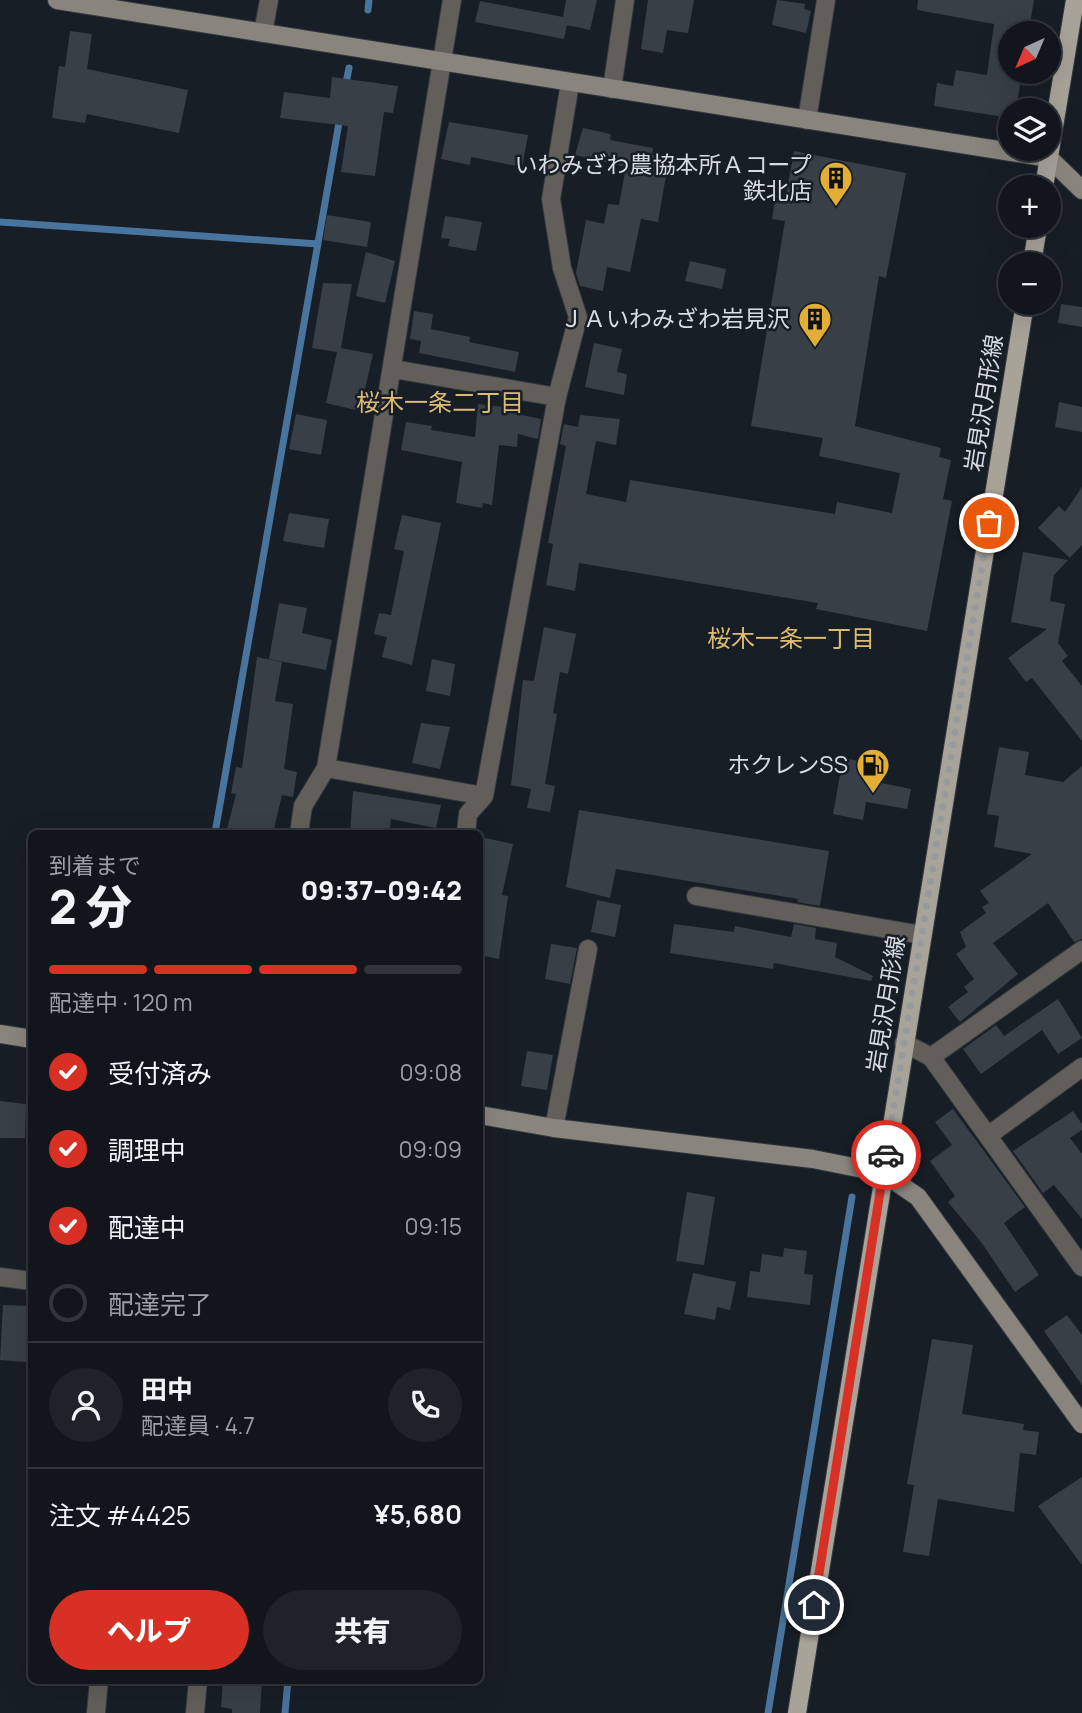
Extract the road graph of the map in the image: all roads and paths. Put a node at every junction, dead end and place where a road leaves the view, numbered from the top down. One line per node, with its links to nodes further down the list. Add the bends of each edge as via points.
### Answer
1 (57, 0): 6 (street)
2 (269, 0): 8 (street)
3 (452, 0): 9 (street)
4 (625, 0): 11 (street)
5 (826, 0): 13 (street)
6 (102, 4): 8 (street)
7 (1077, 5): 12 (main road)
8 (263, 33): 9 (street)
9 (442, 61): 10 (street); 18 (street)
10 (570, 82): 11 (street); 19 (street, via 551,199 562,268 578,317)
11 (612, 89): 13 (street)
12 (1060, 98)
13 (807, 120): 14 (street)
14 (998, 150)
15 (1052, 161): 16 (street)
16 (1082, 190)
17 (1023, 315): 25 (main road, 岩見沢月形線)
18 (393, 369): 19 (street); 20 (street)
19 (557, 397): 21 (street)
20 (326, 768): 21 (street); 22 (street, via 303,806)
21 (484, 796): 23 (street, via 468,814)
22 (299, 830)
23 (466, 830)
24 (696, 897): 25 (street)
25 (922, 935): 30 (main road, 岩見沢月形線)
26 (588, 949): 34 (street)
27 (1082, 950): 31 (street)
28 (0, 1034): 29 (street)
29 (28, 1038)
30 (904, 1043): 31 (street); 36 (main road, 岩見沢月形線)
31 (931, 1057): 35 (street)
32 (1082, 1067): 35 (street)
33 (483, 1116): 34 (street)
34 (554, 1128): 36 (street, via 813,1159)
35 (989, 1135): 37 (street)
36 (883, 1173): 40 (street, via 918,1198); 45 (main road, 岩見沢月形線)
37 (1082, 1266)
38 (0, 1277): 39 (street)
39 (28, 1280)
40 (1082, 1424)
41 (99, 1684): 43 (street)
42 (198, 1684): 44 (street)
43 (96, 1713)
44 (195, 1713)
45 (797, 1713)

